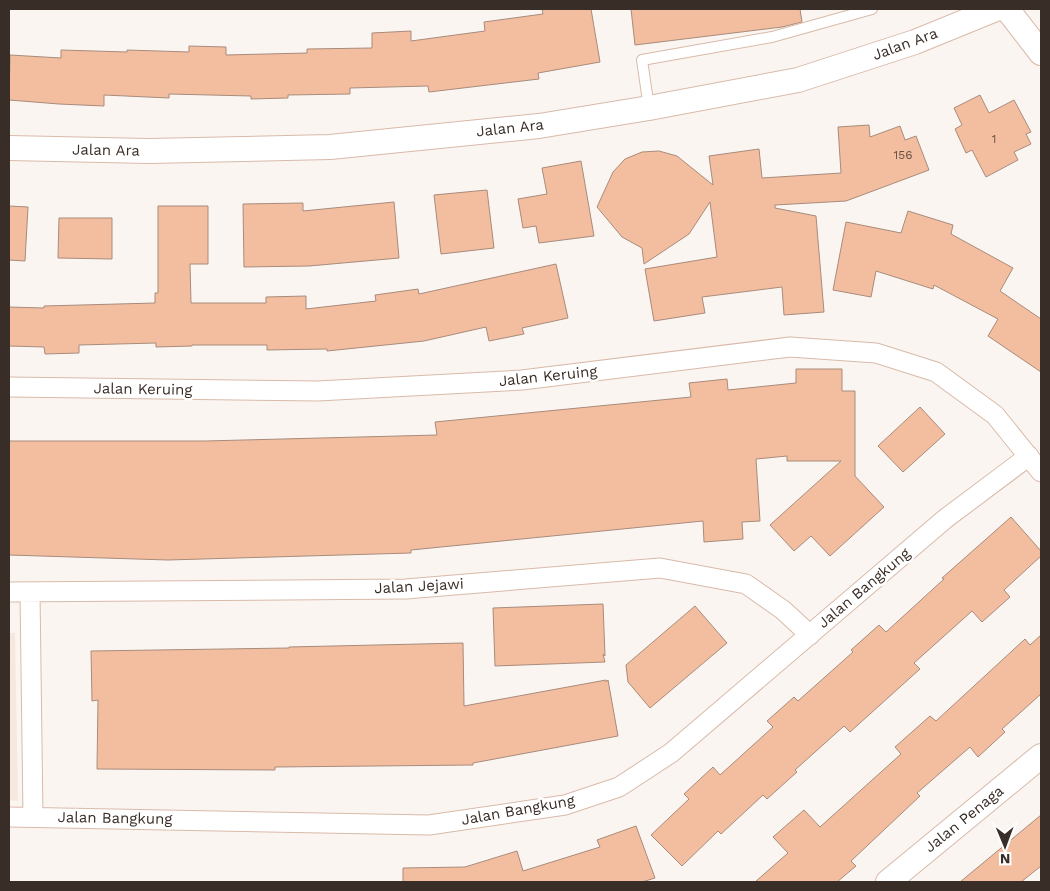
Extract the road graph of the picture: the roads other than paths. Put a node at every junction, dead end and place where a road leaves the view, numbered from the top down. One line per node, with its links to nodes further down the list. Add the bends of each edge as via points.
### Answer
1 (872, 9): 5 (lane, via 772,37 642,60)
2 (996, 9): 5 (street, Jalan Ara, via 915,42 798,80)
3 (1007, 9): 4 (street)
4 (1041, 53)
5 (649, 108): 6 (street, Jalan Ara, via 539,126 330,147 149,151)
6 (9, 148)
7 (9, 387): 8 (street, Jalan Keruing, via 318,391 522,380 790,347 809,348 876,353 936,372 995,414)
8 (1029, 456): 9 (street, Jalan Keruing); 12 (street, Jalan Bangkung, via 945,519)
9 (1041, 472)
10 (9, 592): 11 (street, Jalan Jejawi)
11 (30, 593): 12 (street, Jalan Jejawi, via 406,589 660,568 746,584 783,610); 15 (street)
12 (810, 635): 15 (street, Jalan Bangkung, via 671,753 619,787 565,805 428,825)
13 (1041, 756): 16 (street, Jalan Penaga)
14 (9, 817): 15 (street, Jalan Bangkung)
15 (33, 817)
16 (888, 882)

